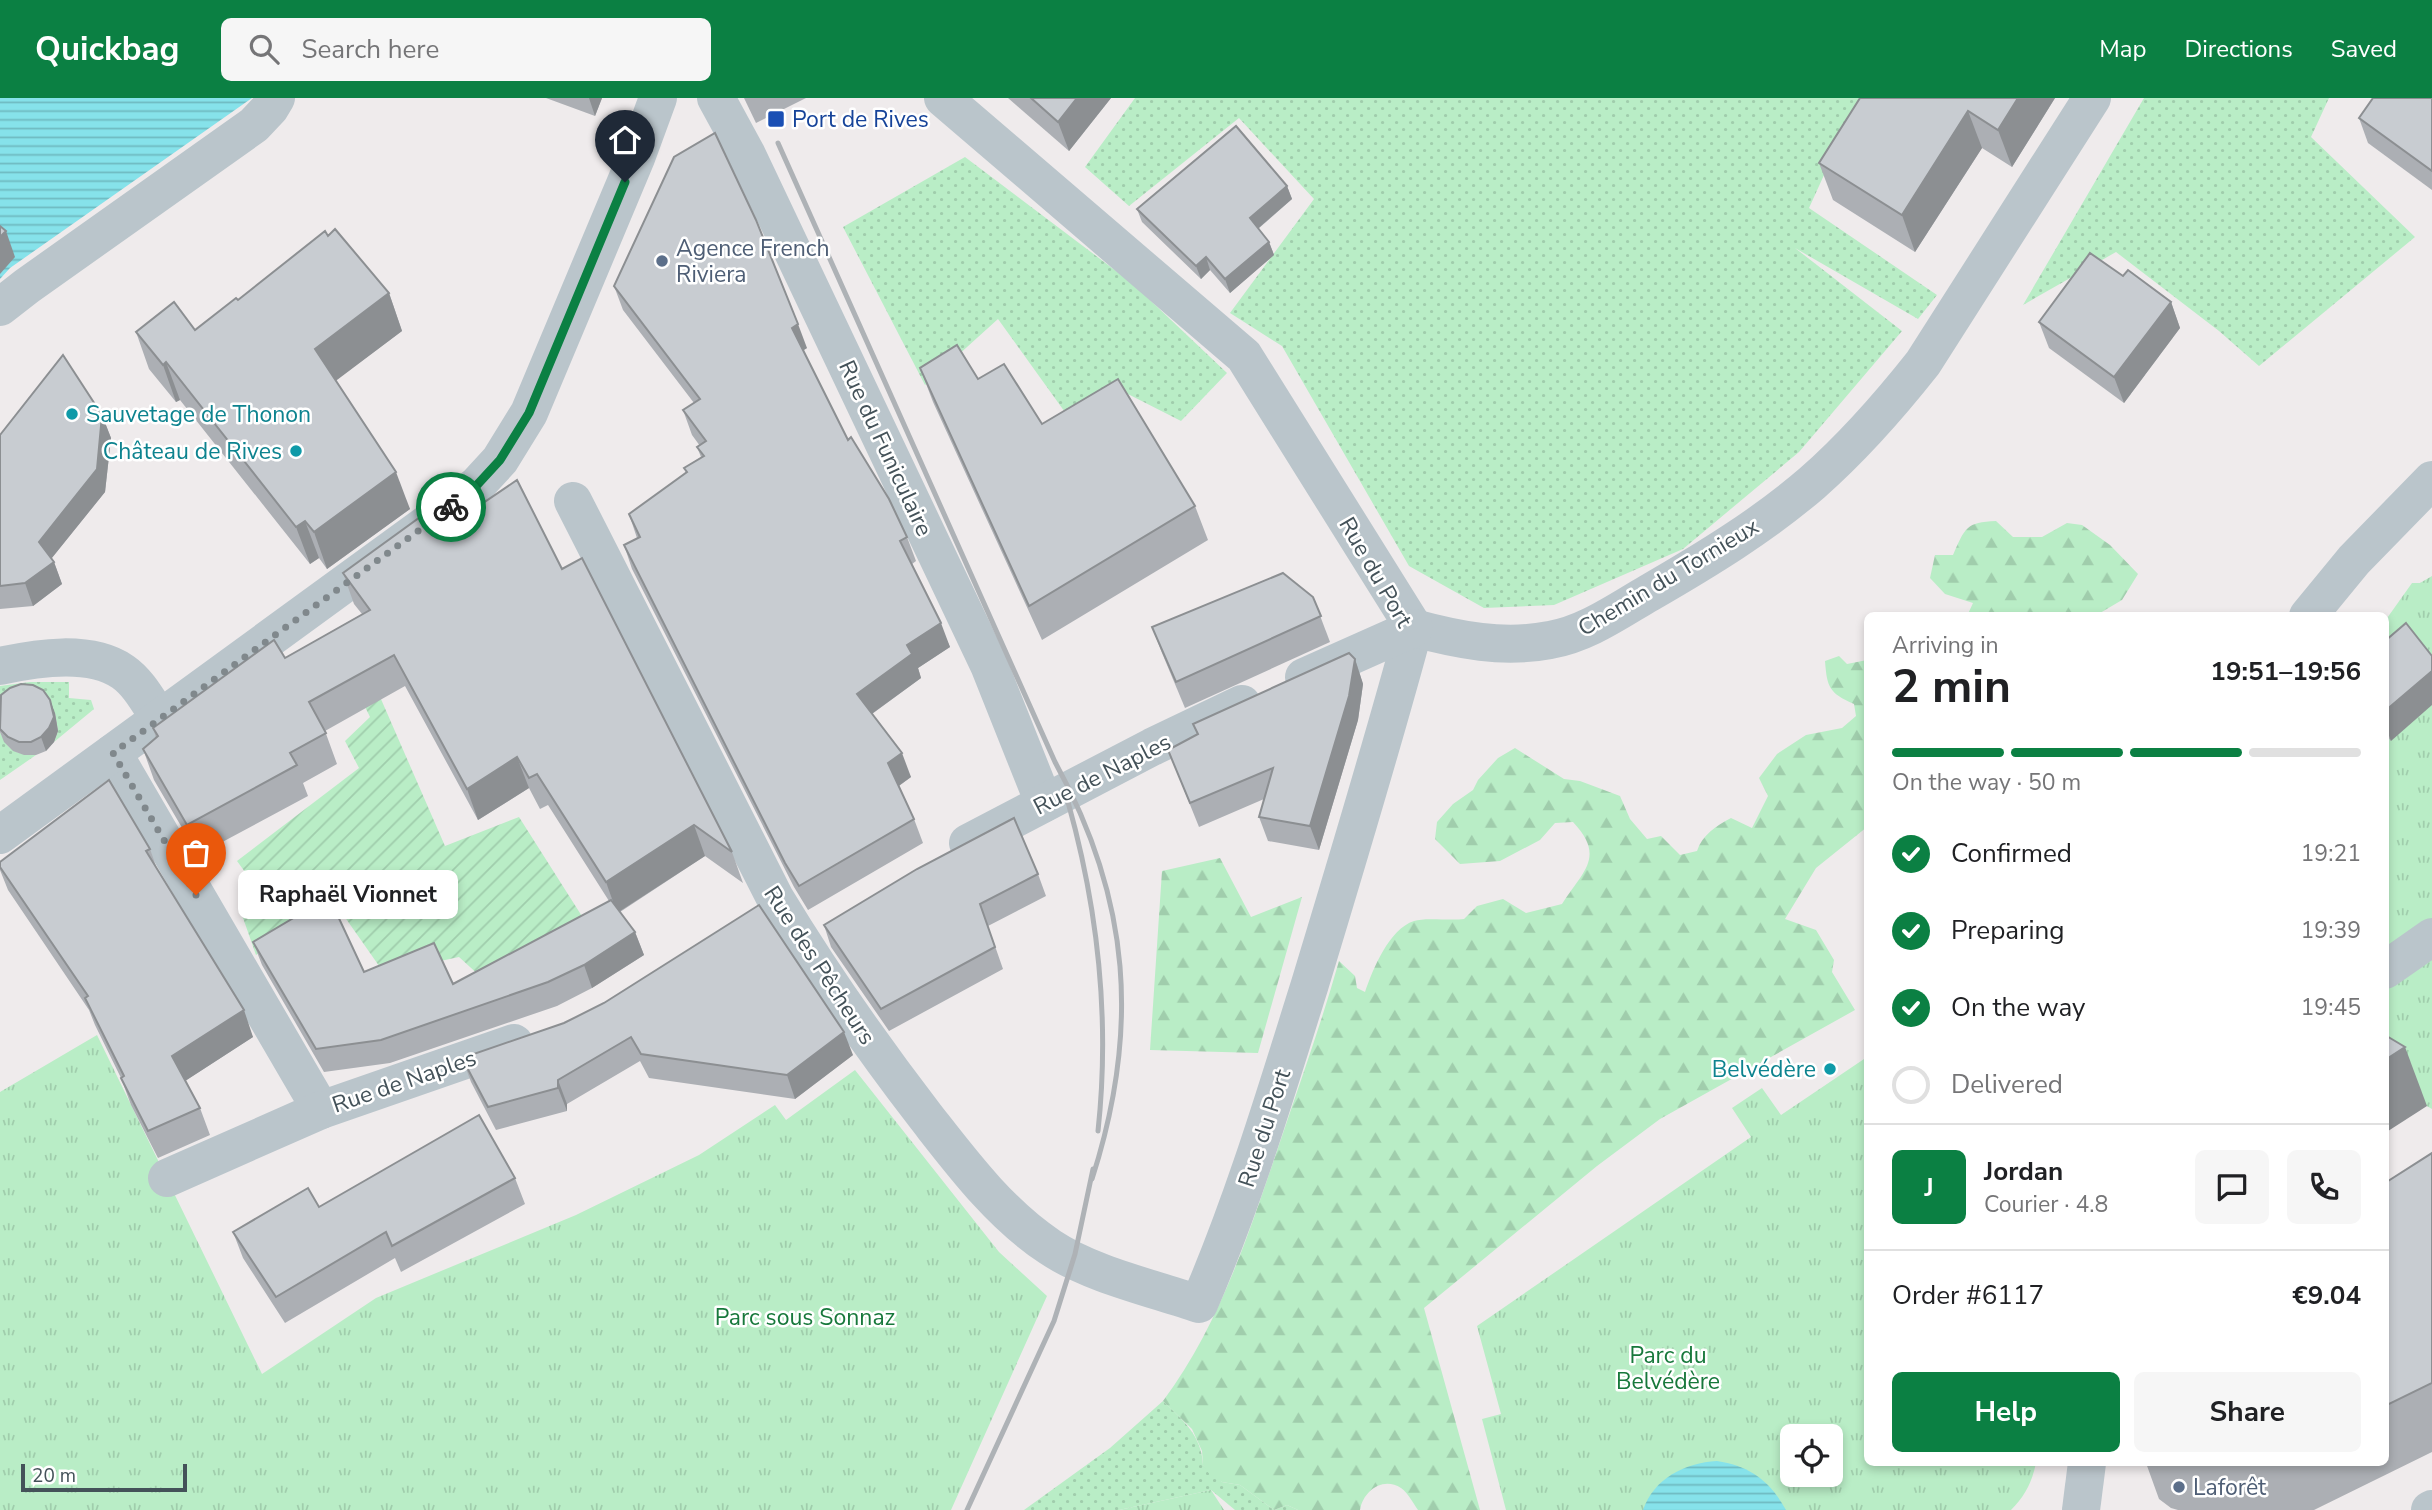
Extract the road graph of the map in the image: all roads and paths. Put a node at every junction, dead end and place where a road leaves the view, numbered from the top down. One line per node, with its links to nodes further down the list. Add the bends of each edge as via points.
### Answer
1 (276, 98): 6 (street, via 254,125)
2 (658, 98): 12 (street, via 529,413 500,460 450,507)
3 (716, 98): 14 (street, Rue du Funiculaire, via 989,665)
4 (943, 98): 10 (street, Rue du Port, via 1244,356)
5 (2092, 98): 10 (street, Chemin du Tornieux, via 1923,363 1853,445 1777,511 1713,556 1568,636 1531,642 1473,642)
6 (0, 307)
7 (2432, 480): 9 (street, via 2354,559)
8 (573, 501): 17 (street, Rue des Pêcheurs)
9 (2311, 612)
10 (1414, 628): 14 (street, Rue de Naples, via 1183,732); 26 (street, Rue du Port, via 1379,759 1258,1150)
11 (0, 666): 12 (street, via 47,659 109,664 134,682)
12 (160, 719): 13 (street)
13 (113, 753): 15 (street); 24 (street, Rue de Naples)
14 (1044, 803): 16 (street, Rue de Naples)
15 (0, 835)
16 (933, 862)
17 (775, 898): 18 (street); 21 (street, Rue des Pêcheurs)
18 (742, 919)
19 (835, 919): 21 (street)
20 (2432, 937): 22 (street)
21 (800, 940): 26 (street, Rue des Pêcheurs, via 882,1060 975,1181 1036,1237 1085,1266)
22 (2389, 967)
23 (550, 1030): 24 (street, Rue de Naples)
24 (321, 1110): 25 (street)
25 (167, 1178)
26 (1199, 1304)
27 (2087, 1466): 28 (street)
28 (2081, 1510)

